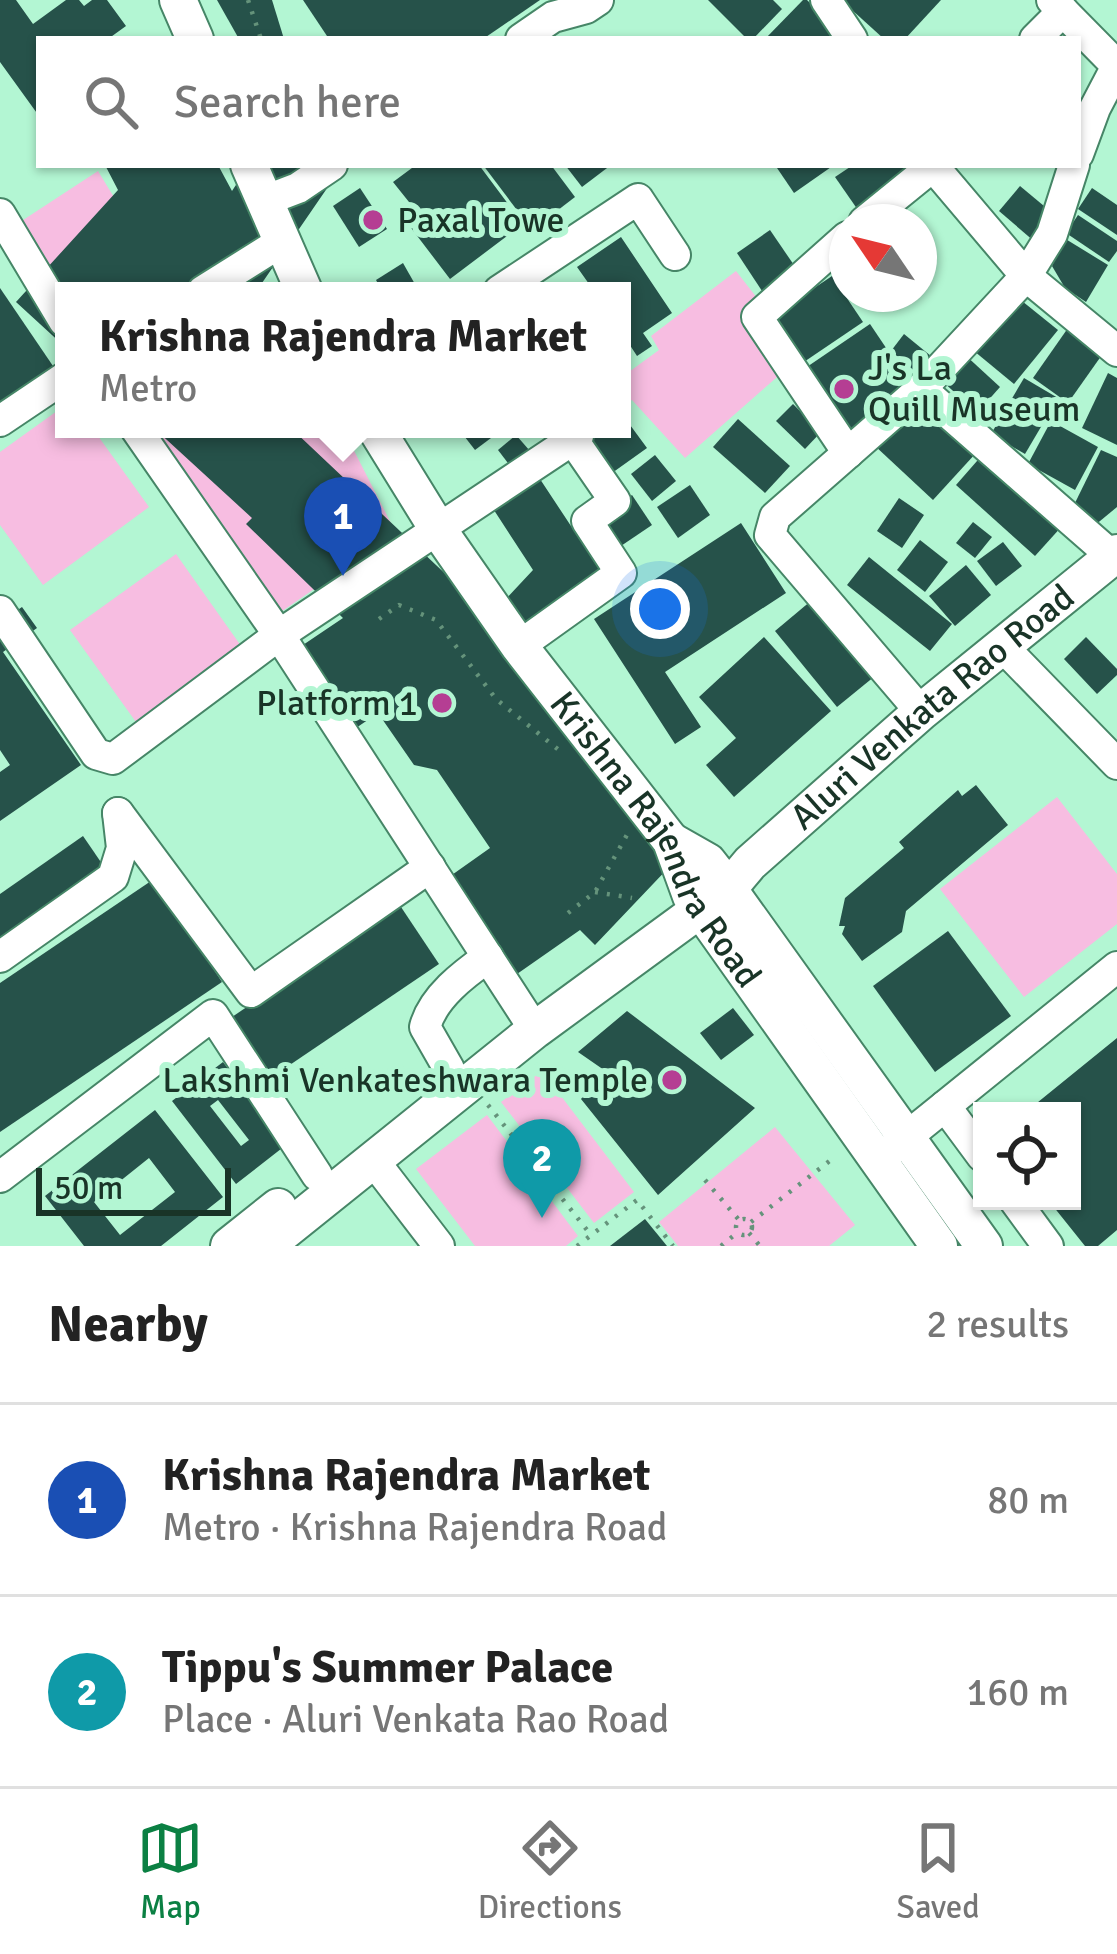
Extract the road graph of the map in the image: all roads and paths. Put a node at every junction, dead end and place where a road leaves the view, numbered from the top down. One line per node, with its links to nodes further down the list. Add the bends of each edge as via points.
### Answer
1 (178, 0): 7 (main road)
2 (248, 0): 8 (path)
3 (598, 0): 6 (street)
4 (826, 0): 10 (street)
5 (1058, 5): 11 (street); 12 (street)
6 (561, 28): 9 (street)
7 (194, 36)
8 (260, 36)
9 (531, 36)
10 (849, 36)
11 (1037, 36)
12 (1117, 66): 13 (street)
13 (1081, 145)
14 (250, 168): 19 (main road)
15 (328, 168): 19 (street)
16 (929, 168): 20 (street)
17 (936, 168): 25 (street)
18 (1074, 168): 25 (street, via 1052,234)
19 (265, 201): 22 (main road)
20 (886, 204)
21 (0, 214): 29 (street)
22 (281, 242): 26 (street); 27 (main road)
23 (829, 253): 36 (street, via 757,317)
24 (675, 255): 28 (street, via 638,199)
25 (1026, 276): 30 (street); 32 (street)
26 (217, 282)
27 (300, 282)
28 (514, 282)
29 (55, 306)
30 (1117, 351)
31 (55, 384): 33 (street)
32 (921, 388): 36 (street); 38 (street)
33 (0, 421)
34 (142, 438): 41 (street)
35 (382, 438): 37 (main road, Krishna Rajendra Road)
36 (848, 453): 44 (street, via 776,517 770,535)
37 (439, 531): 41 (street); 42 (main road, Krishna Rajendra Road); 42 (street, via 576,438 615,501 587,520 621,574)
38 (1115, 555): 43 (main road, Aluri Venkata Rao Road)
39 (0, 611): 41 (street, via 96,754 113,759)
40 (379, 619): 45 (path, via 399,604 436,620 496,699)
41 (279, 635): 48 (street)
42 (519, 646): 47 (main road, Krishna Rajendra Road)
43 (1002, 646): 44 (main road, Aluri Venkata Rao Road); 46 (street)
44 (920, 712): 49 (main road, Aluri Venkata Rao Road)
45 (572, 761)
46 (1117, 764)
47 (645, 808): 49 (main road, Krishna Rajendra Road, via 671,841 708,862); 50 (path)
48 (430, 867): 53 (street, via 251,992 118,813 122,848 113,878); 54 (street)
49 (718, 886): 56 (main road, Aluri Venkata Rao Road); 60 (main road, Krishna Rajendra Road)
50 (595, 892): 51 (path); 52 (path)
51 (632, 898)
52 (568, 913)
53 (0, 956)
54 (488, 957): 56 (street); 57 (street, via 424,1027)
55 (1117, 967): 58 (street)
56 (529, 1020): 57 (main road, Aluri Venkata Rao Road)
57 (459, 1076): 62 (main road, Aluri Venkata Rao Road); 63 (main road, Aluri Venkata Rao Road); 71 (path)
58 (945, 1106): 59 (street); 60 (street)
59 (973, 1144)
60 (892, 1148): 72 (main road, Krishna Rajendra Road); 80 (main road, Krishna Rajendra Road)
61 (841, 1153): 68 (path)
62 (373, 1160): 74 (main road, Aluri Venkata Rao Road); 75 (street)
63 (317, 1175): 64 (street, via 212,1015); 73 (main road, Aluri Venkata Rao Road)
64 (0, 1177)
65 (705, 1180): 67 (path)
66 (1022, 1210): 81 (street)
67 (739, 1220): 68 (path); 69 (path)
68 (751, 1222): 70 (path)
69 (739, 1232): 70 (path); 78 (path)
70 (749, 1233): 79 (path)
71 (591, 1235): 76 (path); 77 (path, via 637,1200)
72 (934, 1244)
73 (230, 1246)
74 (266, 1246)
75 (439, 1246)
76 (577, 1246)
77 (673, 1246)
78 (721, 1246)
79 (760, 1246)
80 (984, 1246)
81 (1048, 1246)

